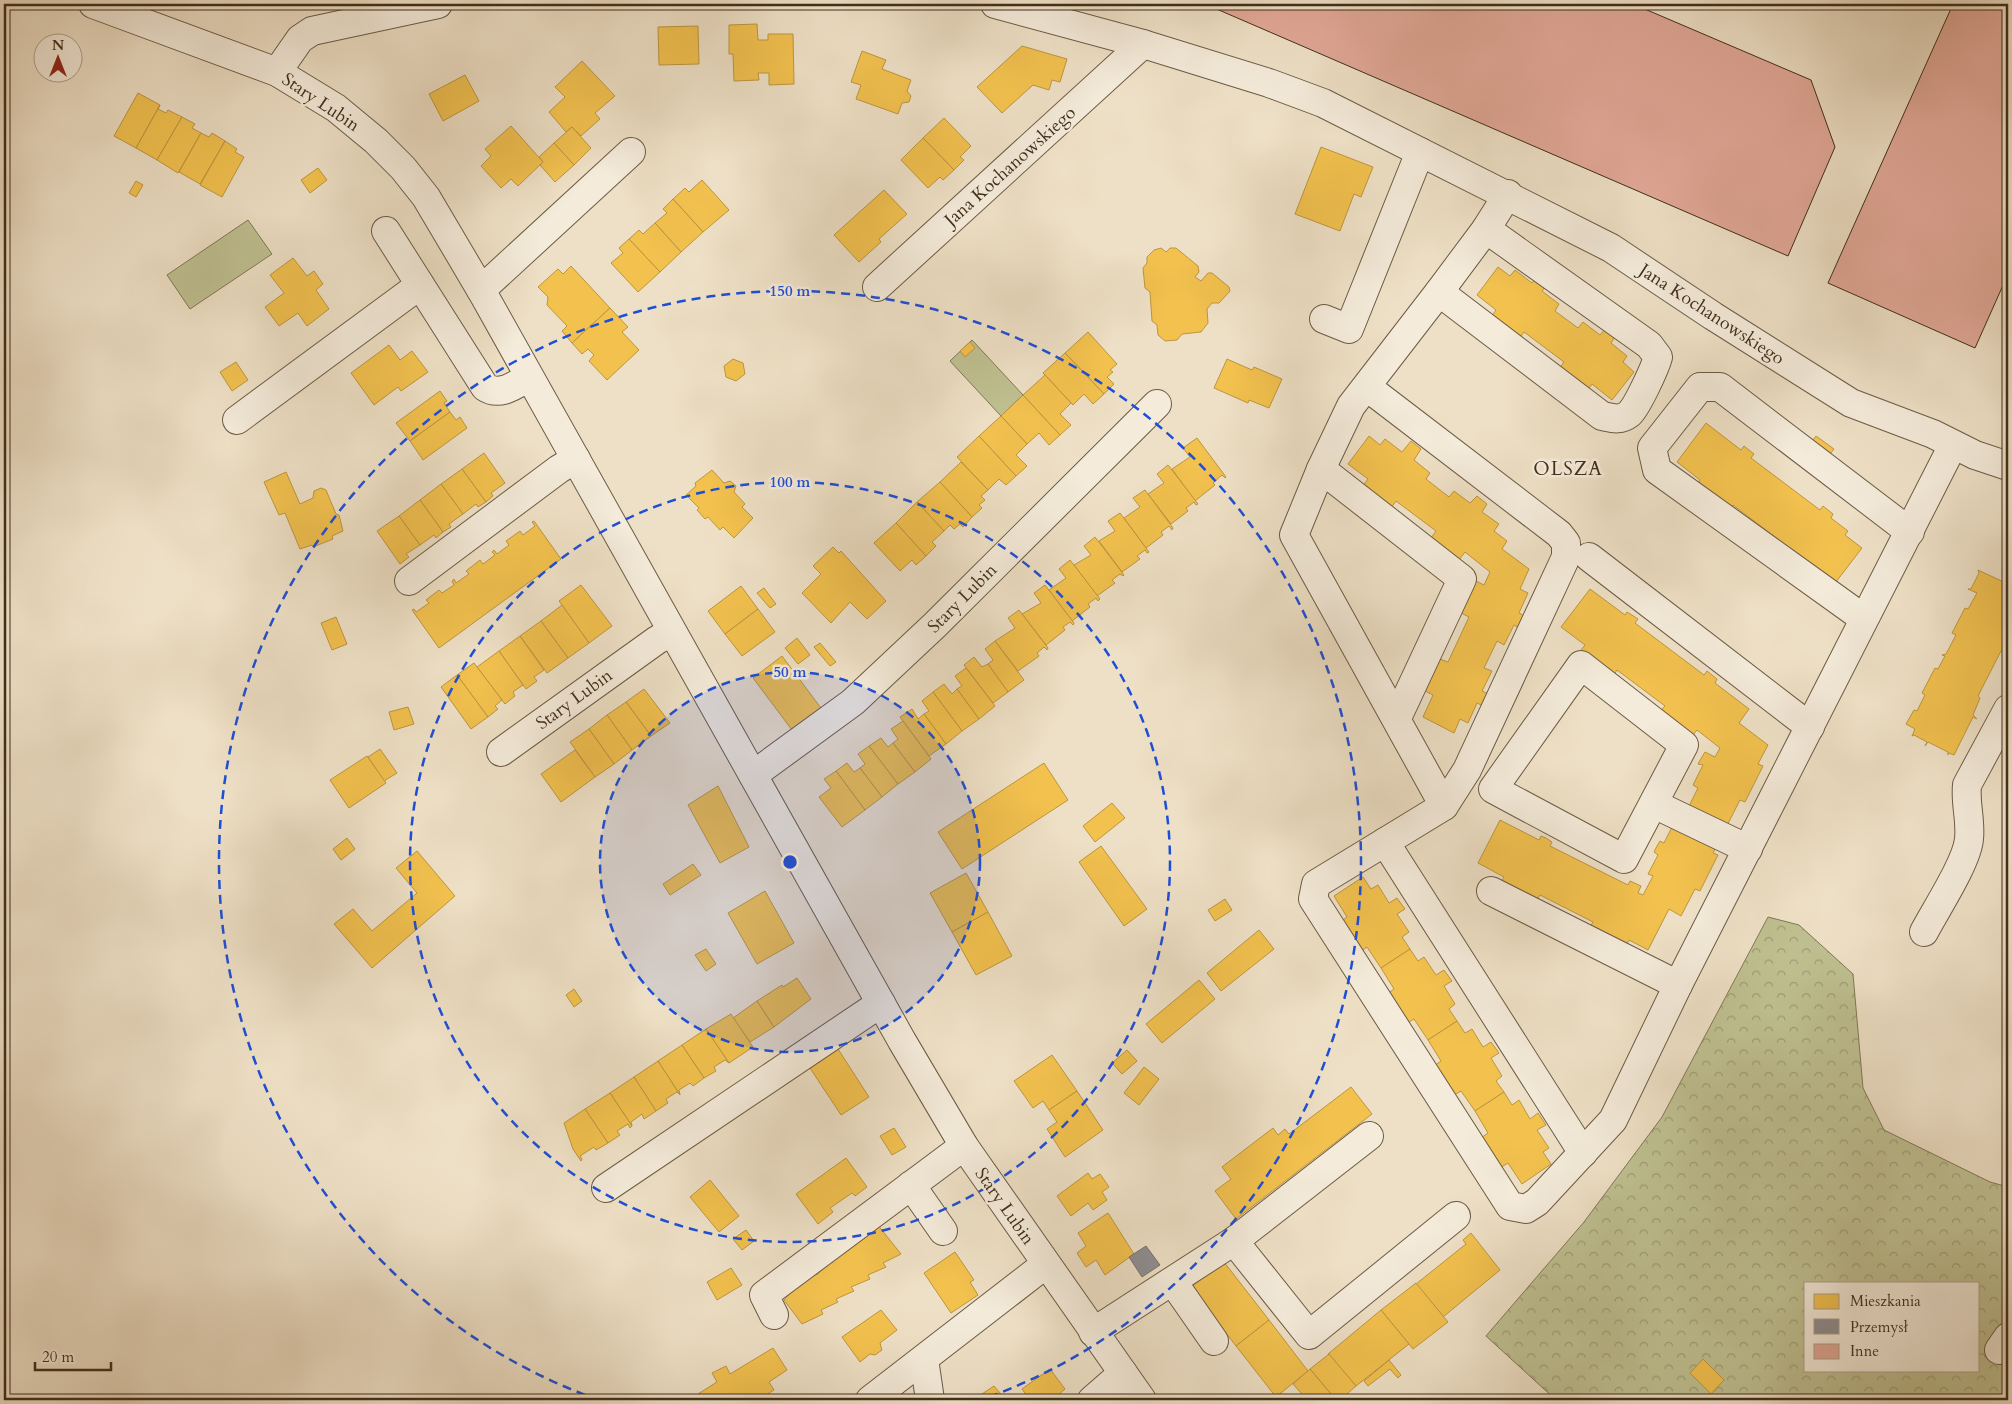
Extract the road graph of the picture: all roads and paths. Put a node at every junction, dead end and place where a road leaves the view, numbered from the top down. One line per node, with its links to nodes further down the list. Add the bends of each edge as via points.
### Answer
1 (93, 4): 5 (street, Stary Lubin)
2 (438, 4): 5 (street, via 312,31 300,39)
3 (995, 4): 4 (street, Jana Kochanowskiego)
4 (1143, 44): 7 (street, Jana Kochanowskiego, via 1269,82 1323,103); 12 (street, Jana Kochanowskiego)
5 (277, 72): 13 (street, Stary Lubin, via 336,108 403,168 426,197)
6 (631, 152): 13 (street)
7 (1420, 152): 8 (street, Jana Kochanowskiego); 15 (street, via 1350,329)
8 (1508, 194): 9 (street); 20 (street, Jana Kochanowskiego, via 1611,248 1851,403 1933,434)
9 (1486, 229): 14 (street); 14 (street, via 1649,344 1658,357 1629,414 1616,420 1602,416)
10 (386, 231): 11 (street)
11 (420, 285): 16 (street, via 485,387 499,392); 19 (street)
12 (877, 287)
13 (481, 290): 16 (street, Stary Lubin)
14 (1439, 292): 17 (street)
15 (1324, 319)
16 (530, 377): 21 (street, Stary Lubin)
17 (1367, 387): 23 (street, via 1350,406); 35 (street, via 1559,534 1566,544 1566,557 1467,770)
18 (1157, 404): 33 (street, Stary Lubin, via 853,702)
19 (237, 420)
20 (1953, 445): 22 (street, Jana Kochanowskiego); 24 (street)
21 (576, 459): 26 (street); 28 (street, Stary Lubin)
22 (2008, 466)
23 (1321, 468): 30 (street, via 1294,535); 30 (street, via 1462,580)
24 (1910, 532): 27 (street); 27 (street, via 1720,387 1700,387 1652,448 1657,470)
25 (1589, 557): 31 (street)
26 (409, 581)
27 (1863, 618): 31 (street)
28 (672, 632): 32 (street, Stary Lubin); 33 (street, Stary Lubin)
29 (2008, 709): 39 (street, via 1967,785 1969,841)
30 (1397, 718): 35 (street)
31 (1810, 727): 37 (street)
32 (501, 752)
33 (753, 775): 41 (street, Stary Lubin)
34 (1654, 804): 34 (street, via 1684,744 1581,664 1493,789 1624,859); 37 (street)
35 (1444, 806): 36 (street)
36 (1385, 842): 44 (street); 44 (street, via 1316,884 1313,899 1510,1206 1526,1209 1538,1202)
37 (1748, 849): 40 (street)
38 (1491, 890): 40 (street)
39 (1924, 932)
40 (1678, 985): 44 (street, via 1613,1120)
41 (881, 1003): 43 (street, Stary Lubin); 46 (street)
42 (1369, 1136): 49 (street)
43 (964, 1146): 45 (street); 50 (street, Stary Lubin)
44 (1583, 1153)
45 (911, 1185): 48 (street); 52 (street, via 764,1295)
46 (606, 1188)
47 (1456, 1216): 49 (street, via 1309,1334)
48 (943, 1231)
49 (1234, 1241): 51 (street)
50 (1046, 1264): 53 (street, Stary Lubin); 55 (street)
51 (1173, 1282): 53 (street); 54 (street)
52 (774, 1315)
53 (1093, 1332): 56 (street, Stary Lubin)
54 (1214, 1341)
55 (924, 1360): 57 (street); 58 (street)
56 (1123, 1374): 59 (street); 60 (street, Stary Lubin)
57 (870, 1400)
58 (930, 1400)
59 (1092, 1400)
60 (1142, 1400)

